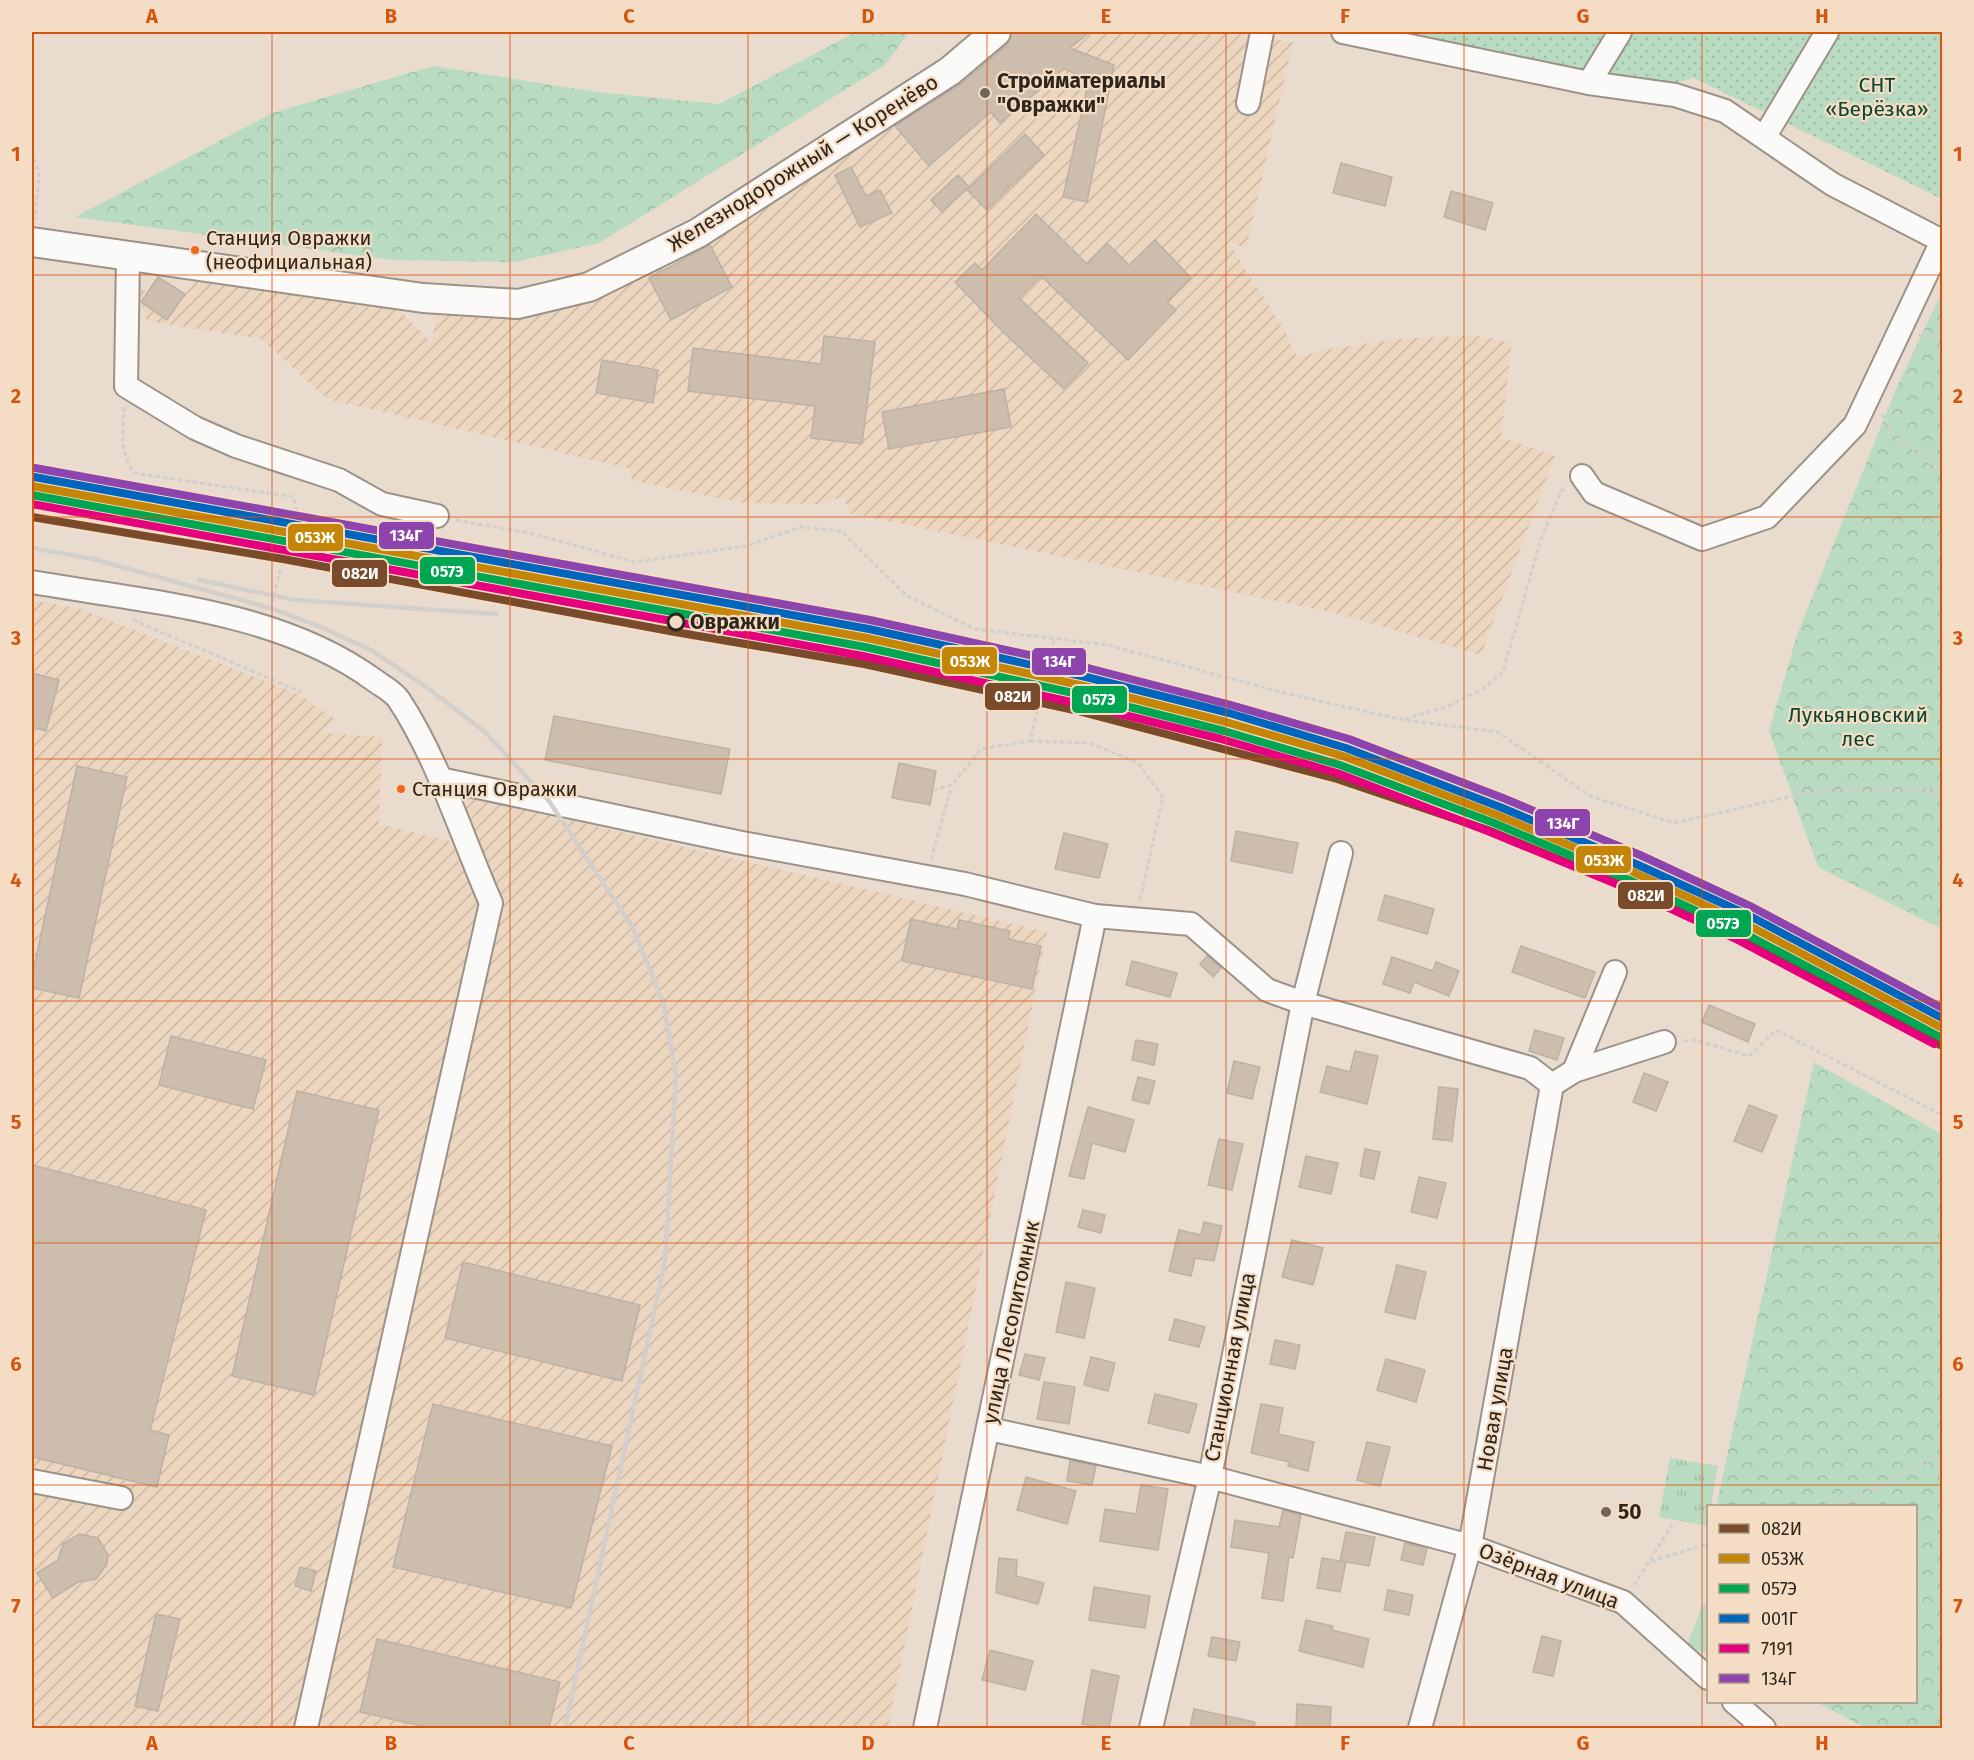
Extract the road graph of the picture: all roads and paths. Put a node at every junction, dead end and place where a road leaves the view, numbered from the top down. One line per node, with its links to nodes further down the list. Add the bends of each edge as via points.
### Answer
1 (996, 32): 13 (main road, Железнодорожный — Коренёво, via 950,71 708,226 590,287 518,304 423,298)
2 (1262, 32): 8 (street)
3 (1343, 32): 6 (street)
4 (1620, 32): 7 (street)
5 (1827, 32): 9 (street)
6 (1403, 37): 7 (street)
7 (1589, 83): 9 (street, via 1683,90)
8 (1248, 103)
9 (1764, 136): 11 (street, via 1832,184)
10 (32, 151): 12 (path, via 39,174)
11 (1942, 241): 15 (street)
12 (33, 242): 13 (main road, Железнодорожный — Коренёво)
13 (128, 256): 14 (street)
14 (126, 386): 18 (street, via 195,428 236,446 339,480 382,504); 19 (path, via 122,445 134,472 294,497 301,534)
15 (1870, 394): 16 (path, via 1892,432); 17 (street, via 1855,425 1767,517 1702,539 1594,493)
16 (1942, 472)
17 (1582, 476): 28 (path, via 1561,491 1548,517 1503,672 1482,690 1451,705)
18 (437, 516): 24 (path, via 530,533 635,562 746,546 801,527 841,531 907,596 975,629)
19 (323, 555): 20 (path); 22 (path, via 297,551 283,559)
20 (332, 556)
21 (32, 582): 30 (street, via 216,614 283,634 348,661 398,697)
22 (269, 615)
23 (130, 618): 27 (path)
24 (1054, 639): 26 (path); 28 (path, via 1108,645 1276,691)
25 (1021, 685): 26 (path)
26 (1043, 690): 29 (path)
27 (301, 692)
28 (1403, 720): 34 (path, via 1498,732 1590,796 1674,823 1815,791)
29 (1030, 741): 31 (path, via 981,749); 39 (path, via 1090,743 1100,747 1138,763 1163,797)
30 (440, 779): 37 (street, via 737,842); 59 (street, via 491,903)
31 (952, 785): 33 (path); 37 (path)
32 (1942, 788): 34 (path)
33 (933, 790)
34 (1917, 790): 35 (path)
35 (1942, 798)
36 (1341, 853): 41 (street, Станционная улица)
37 (926, 876): 38 (street)
38 (1095, 916): 39 (street); 46 (street, улица Лесопитомник)
39 (1136, 919): 41 (street, via 1191,924 1267,990)
40 (1615, 972): 43 (street)
41 (1303, 1004): 44 (street, via 1530,1068); 48 (street, Станционная улица)
42 (1664, 1042): 43 (street); 45 (path, via 1696,1040 1749,1056 1776,1030)
43 (1575, 1071): 44 (street)
44 (1552, 1085): 54 (street, Новая улица)
45 (1942, 1115)
46 (989, 1429): 48 (street, Озёрная улица); 60 (street, улица Лесопитомник)
47 (1942, 1455): 51 (path)
48 (1209, 1477): 54 (street, Озёрная улица); 61 (street, Станционная улица)
49 (32, 1481): 50 (street)
50 (121, 1498)
51 (1835, 1505)
52 (1672, 1525): 55 (path)
53 (1707, 1544): 55 (path)
54 (1470, 1546): 56 (street, Озёрная улица); 62 (street, Новая улица)
55 (1649, 1562): 56 (path)
56 (1623, 1602): 57 (street, Озёрная улица)
57 (1707, 1677)
58 (1736, 1703): 63 (street)
59 (306, 1728)
60 (925, 1728)
61 (1151, 1728)
62 (1420, 1728)
63 (1764, 1728)

